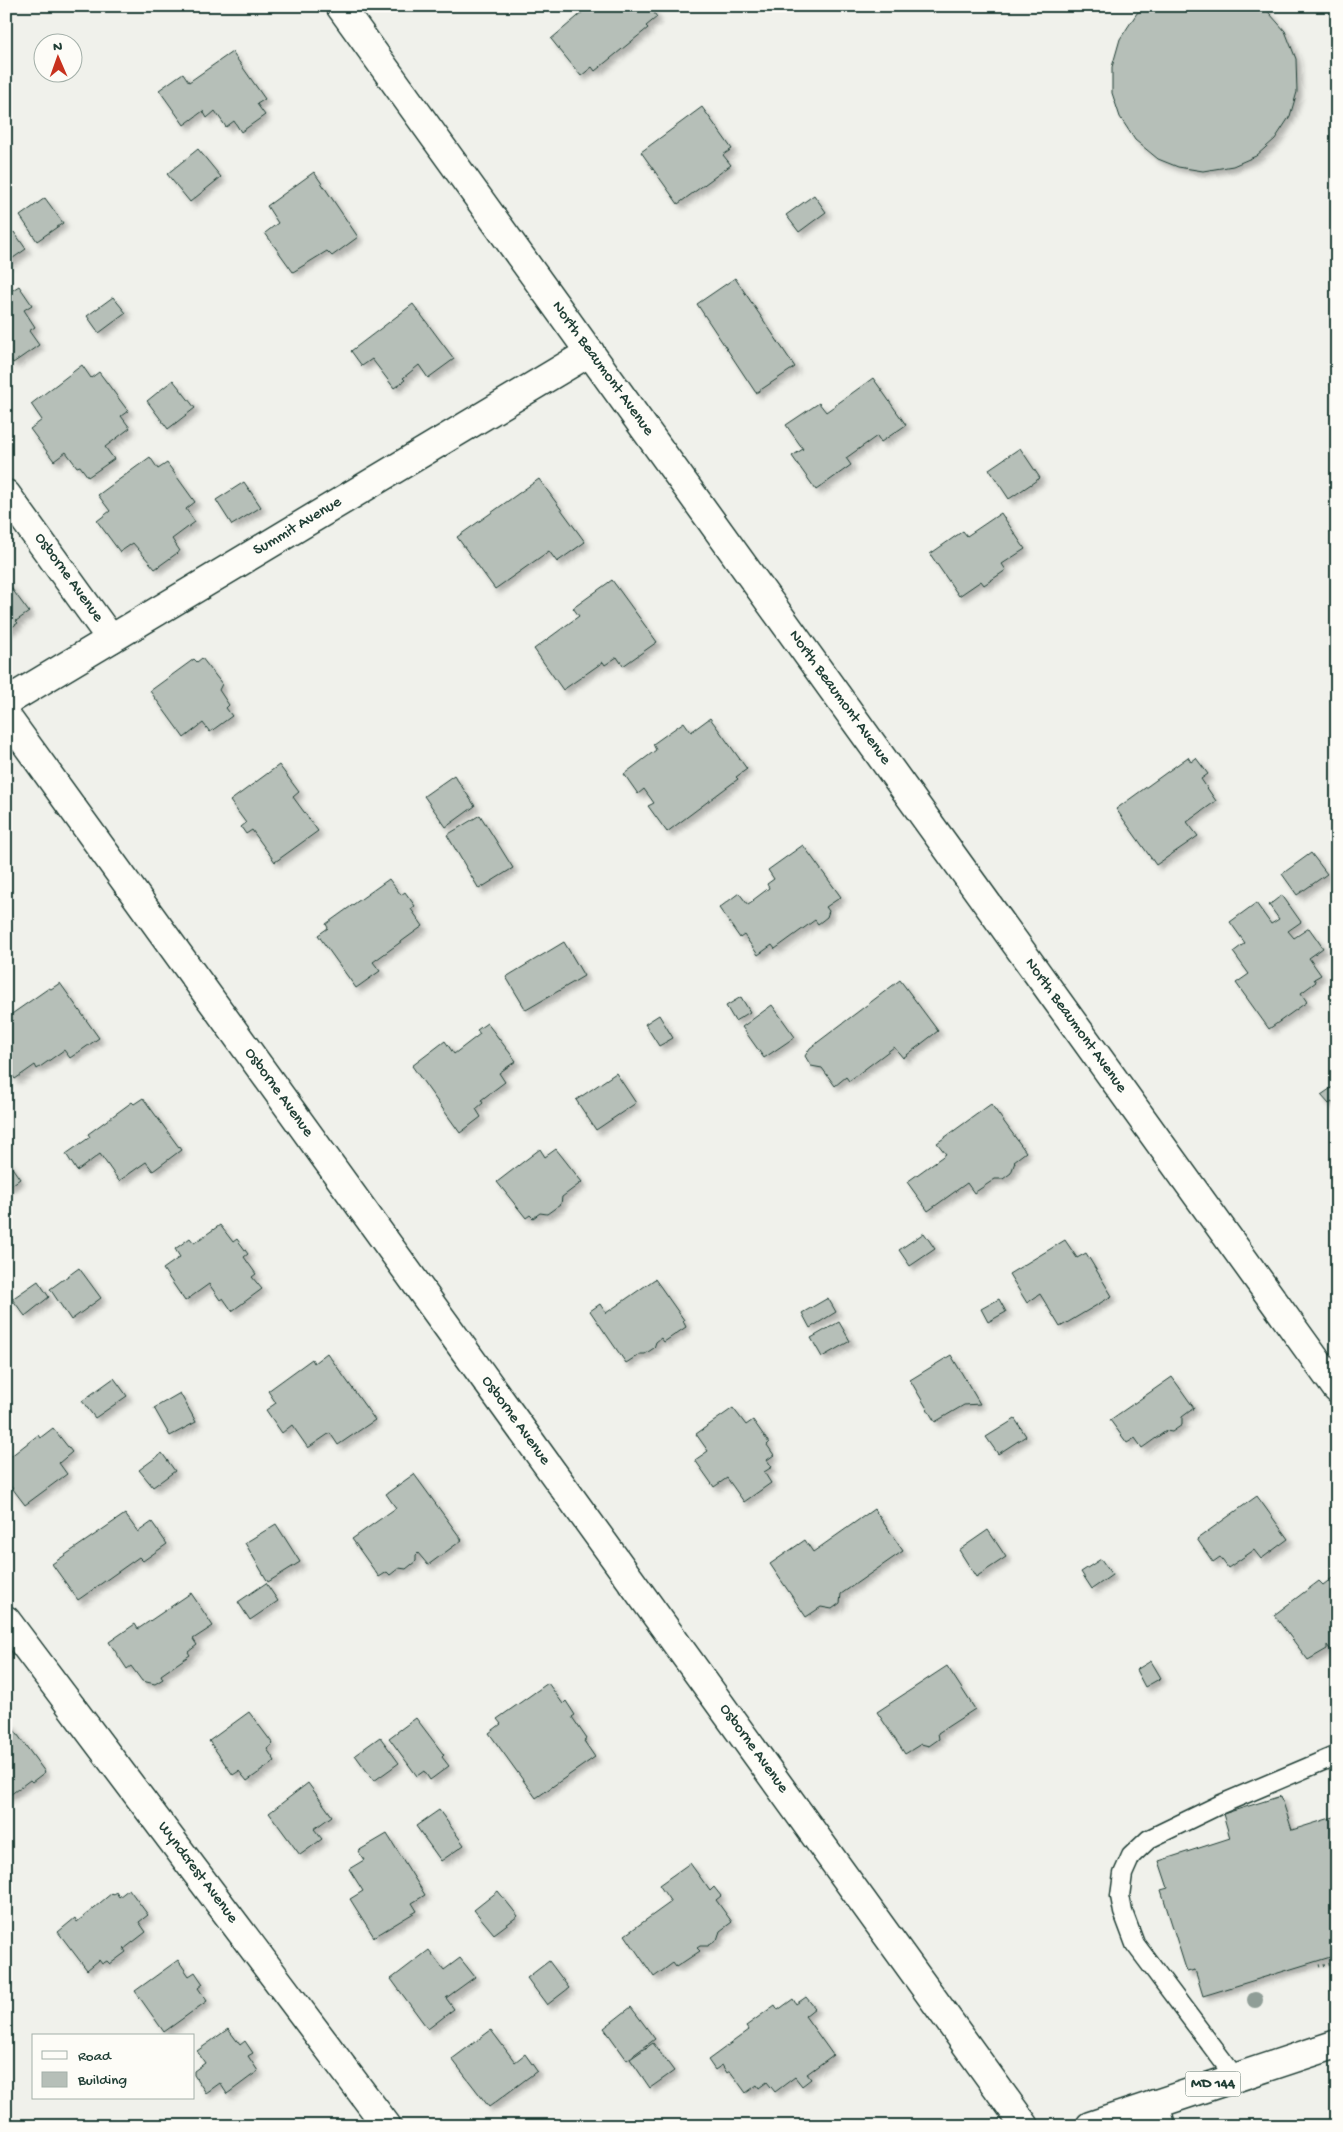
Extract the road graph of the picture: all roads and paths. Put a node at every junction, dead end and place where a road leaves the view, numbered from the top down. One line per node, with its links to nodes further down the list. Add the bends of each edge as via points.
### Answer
1 (340, 6): 2 (street, North Beaumont Avenue)
2 (590, 352): 4 (street, Summit Avenue); 7 (street, North Beaumont Avenue)
3 (6, 494): 4 (street, Osborne Avenue)
4 (111, 638): 5 (street, Summit Avenue)
5 (6, 702)
6 (6, 716): 16 (street, Osborne Avenue)
7 (1337, 1389)
8 (6, 1620): 15 (street, Wyndcrest Avenue)
9 (1337, 1755): 13 (lane, via 1218,1805 1149,1839 1131,1856 1123,1874 1120,1896 1135,1944)
10 (1335, 1962): 11 (path)
11 (1319, 1966)
12 (1337, 2044): 13 (street, MD 144)
13 (1235, 2077): 14 (street, MD 144)
14 (1155, 2119): 17 (street, MD 144)
15 (387, 2126)
16 (1025, 2126)
17 (1090, 2126)

